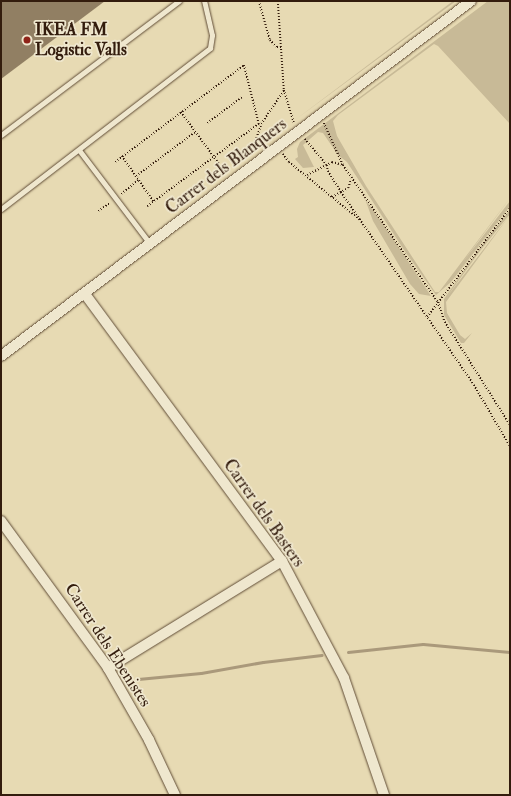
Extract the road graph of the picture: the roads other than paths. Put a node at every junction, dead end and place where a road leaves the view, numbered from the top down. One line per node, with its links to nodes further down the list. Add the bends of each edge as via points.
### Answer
1 (179, 1): 4 (lane)
2 (204, 1): 5 (lane, via 212,35 210,48)
3 (471, 1): 7 (street, Carrer dels Blanquers)
4 (1, 135)
5 (79, 150): 6 (lane); 7 (lane)
6 (1, 209)
7 (150, 244): 8 (street, Carrer dels Blanquers)
8 (85, 294): 9 (street, Carrer dels Blanquers); 11 (street, Carrer dels Basters)
9 (1, 356)
10 (1, 521): 12 (street, Carrer dels Ebenistes)
11 (282, 561): 12 (street); 14 (street, Carrer dels Basters, via 344,678)
12 (108, 668): 13 (street, Carrer dels Ebenistes, via 145,733)
13 (175, 795)
14 (384, 795)

